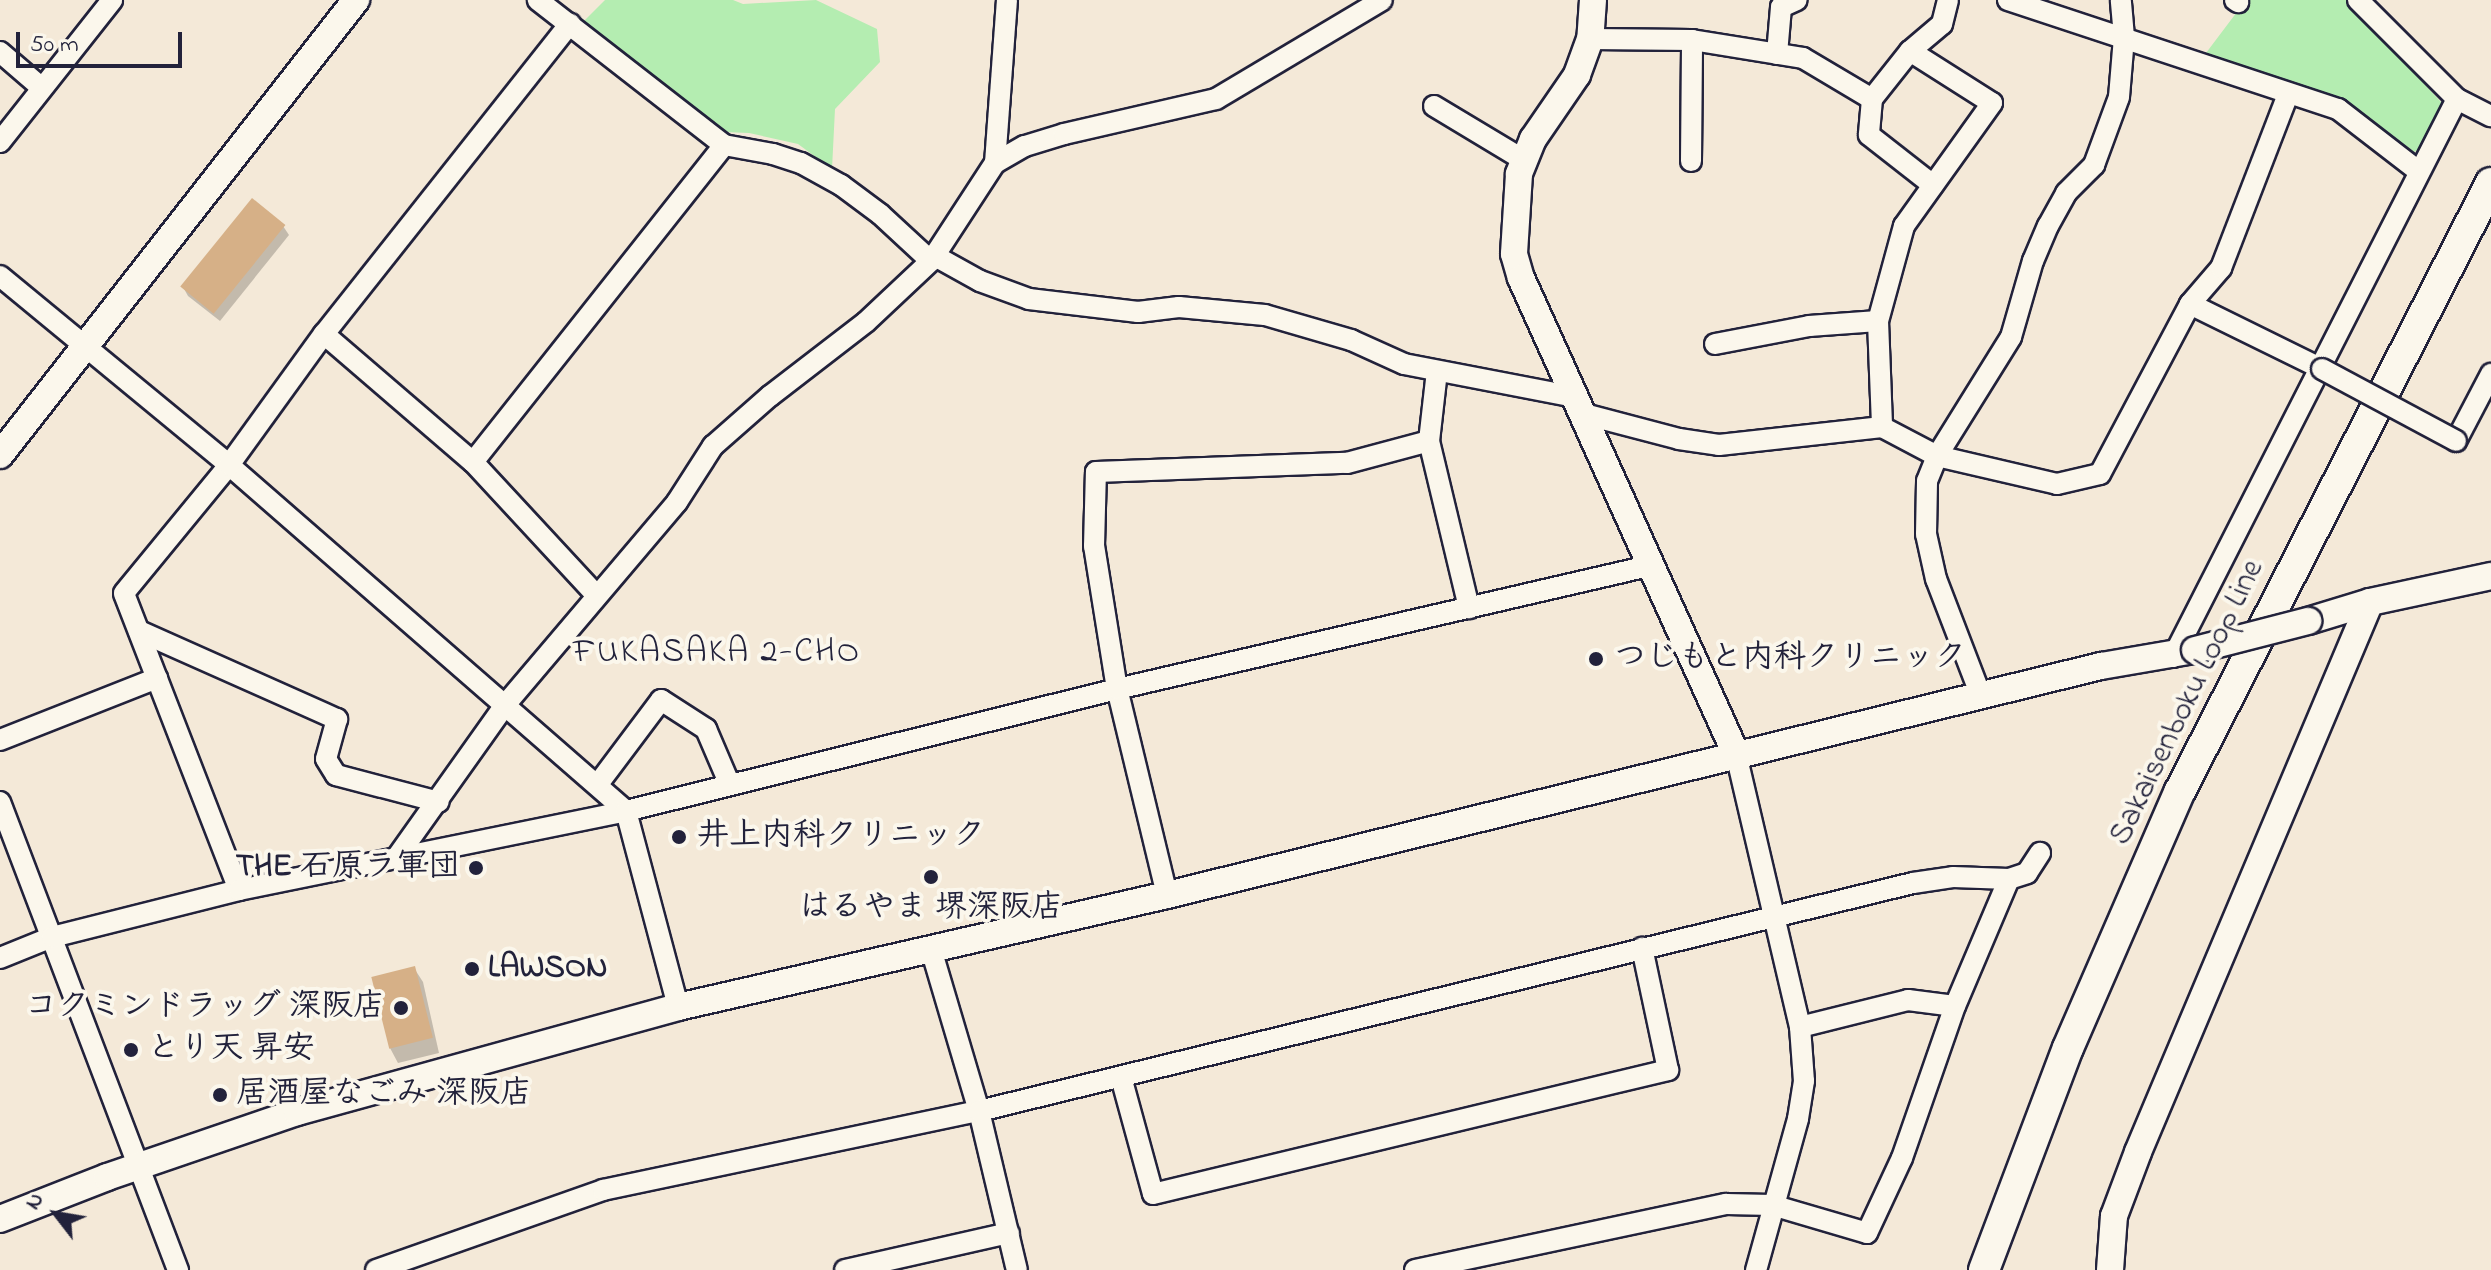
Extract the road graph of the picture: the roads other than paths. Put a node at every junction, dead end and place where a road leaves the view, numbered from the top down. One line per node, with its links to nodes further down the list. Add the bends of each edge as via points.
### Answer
1 (112, 0): 19 (street)
2 (356, 0): 39 (street)
3 (538, 0): 12 (street)
4 (1007, 0): 29 (street)
5 (1382, 0): 29 (street, via 1216,99 1064,134 1025,146)
6 (1593, 0): 14 (street)
7 (1797, 0): 18 (street, via 1781,7)
8 (1948, 0): 16 (street, via 1942,24)
9 (2008, 0): 13 (street)
10 (2121, 0): 13 (street)
11 (2358, 0): 22 (street)
12 (570, 24): 26 (street); 37 (street)
13 (2124, 37): 20 (street); 47 (street, via 2119,97 2094,165 2066,193 2048,226 2011,337)
14 (1590, 39): 15 (street); 27 (street, via 1577,75)
15 (1692, 40): 18 (street); 28 (street)
16 (1910, 51): 21 (street); 32 (street, via 1992,103)
17 (0, 52): 19 (street)
18 (1777, 54): 21 (street, via 1803,58)
19 (42, 88): 25 (street)
20 (2288, 94): 30 (street, via 2338,109); 35 (street, via 2221,268)
21 (1872, 99): 32 (street, via 1869,135)
22 (2457, 99): 24 (street); 30 (street)
23 (1434, 106): 27 (street)
24 (2491, 116)
25 (0, 142)
26 (724, 145): 33 (street, via 801,163 841,185); 48 (street)
27 (1524, 160): 43 (street, via 1514,254)
28 (1691, 161)
29 (995, 163): 33 (street)
30 (2417, 170): 40 (street)
31 (2491, 183): 93 (main road, Sakaisenboku Loop Line, via 2180,791 2068,1048)
32 (1933, 185): 36 (street, via 1904,226)
33 (933, 258): 41 (street, via 1029,299 1123,311 1179,307 1265,315); 52 (street, via 866,322 713,446 677,502)
34 (0, 276): 39 (street)
35 (2190, 304): 40 (street); 47 (street, via 2100,474 2057,484)
36 (1878, 321): 38 (street, via 1809,326); 44 (street)
37 (324, 334): 48 (street); 49 (street)
38 (1715, 344)
39 (84, 348): 46 (street); 49 (street)
40 (2322, 369): 42 (street, bridge, via 2456,441); 56 (street)
41 (1437, 371): 43 (street); 45 (street)
42 (2491, 374)
43 (1580, 406): 44 (street, via 1679,439 1719,445); 50 (street)
44 (1882, 427): 47 (street)
45 (1429, 441): 54 (street); 58 (street, via 1347,463 1096,472 1094,546)
46 (0, 455)
47 (1937, 456): 59 (street, via 1927,481 1926,534 1936,579)
48 (473, 462): 52 (street)
49 (229, 465): 55 (street, via 124,593); 60 (street)
50 (1653, 565): 54 (street); 62 (street)
51 (2491, 576): 53 (street)
52 (596, 595): 60 (street)
53 (2370, 602): 56 (street, bridge); 94 (street, via 2138,1152 2114,1216)
54 (1469, 608): 58 (street)
55 (139, 631): 57 (street); 66 (street, via 337,719 326,759 336,775)
56 (2184, 653): 59 (street, via 2101,666)
57 (157, 678): 61 (street); 71 (street)
58 (1117, 689): 64 (street); 72 (street)
59 (1981, 696): 62 (street)
60 (505, 705): 63 (street); 66 (street)
61 (0, 740)
62 (1736, 754): 72 (street); 73 (street)
63 (598, 784): 64 (street, via 661,700 706,729); 67 (street)
64 (730, 785): 67 (street)
65 (0, 802): 74 (street)
66 (439, 802): 69 (street)
67 (626, 811): 69 (street); 79 (street)
68 (2040, 853): 70 (street, via 2027,873)
69 (397, 857): 71 (street)
70 (2009, 879): 73 (street, via 1953,877 1913,883); 78 (street)
71 (239, 890): 74 (street)
72 (1167, 895): 76 (street)
73 (1773, 919): 75 (street); 80 (street)
74 (52, 937): 77 (street); 83 (street)
75 (1642, 948): 81 (street); 81 (street, via 1668,1070 1153,1194)
76 (931, 949): 79 (street); 82 (street)
77 (0, 958)
78 (1955, 1006): 80 (street, via 1908,1000); 84 (street, via 1902,1158 1867,1233)
79 (678, 1007): 83 (street, via 297,1112)
80 (1800, 1027): 84 (street, via 1804,1081)
81 (1121, 1077): 82 (street)
82 (979, 1111): 86 (street); 88 (street, via 603,1190)
83 (139, 1166): 85 (street); 87 (street)
84 (1772, 1205): 91 (street, via 1726,1204); 92 (street)
85 (0, 1219)
86 (1009, 1233): 89 (street); 90 (street)
87 (178, 1270)
88 (376, 1270)
89 (845, 1270)
90 (1017, 1270)
91 (1415, 1270)
92 (1756, 1270)
93 (1984, 1270)
94 (2110, 1270)

